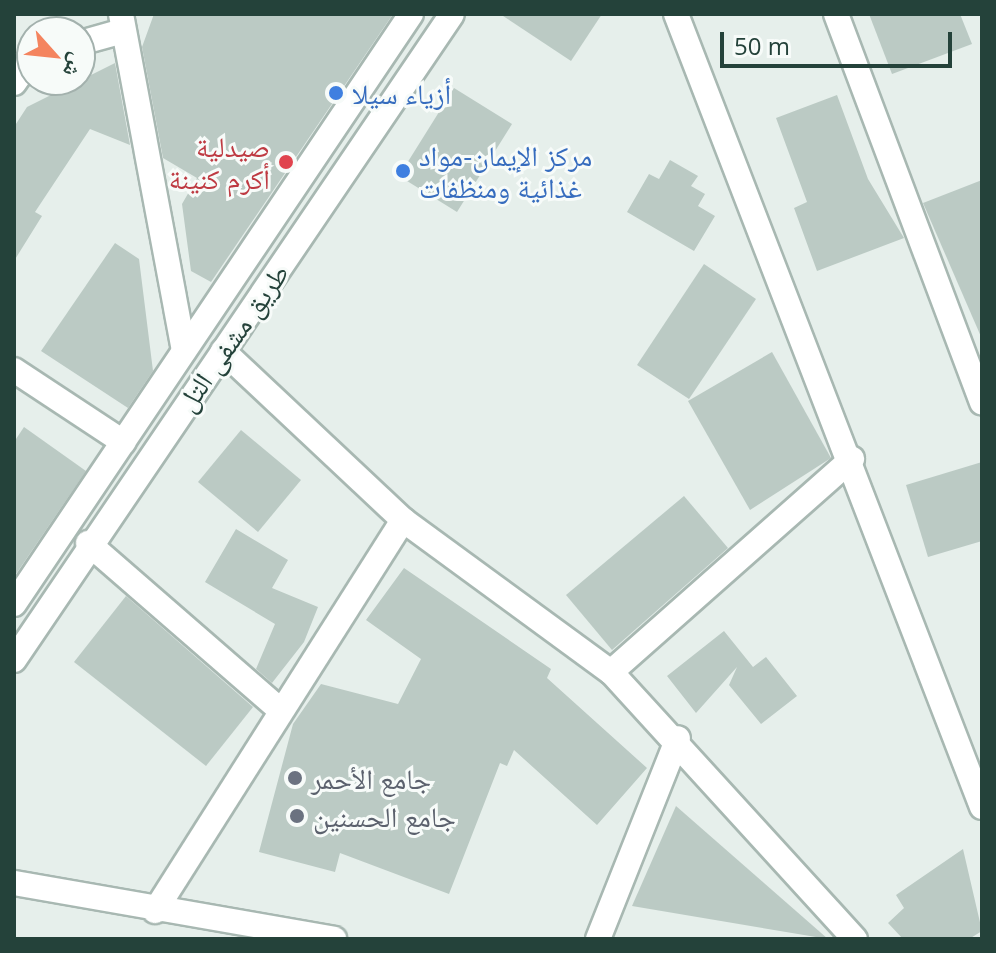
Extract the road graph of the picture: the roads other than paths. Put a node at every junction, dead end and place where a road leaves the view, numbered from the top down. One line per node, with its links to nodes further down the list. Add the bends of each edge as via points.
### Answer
1 (411, 14): 7 (street, طريق مشفى التل)
2 (452, 14): 8 (street, طريق مشفى التل)
3 (676, 14): 12 (street)
4 (836, 14): 10 (street)
5 (122, 22): 6 (street); 7 (street)
6 (96, 35)
7 (184, 350): 11 (street, طريق مشفى التل)
8 (223, 351): 13 (street); 14 (street, طريق مشفى التل)
9 (14, 370): 11 (street)
10 (982, 403)
11 (123, 442): 15 (street, طريق مشفى التل)
12 (852, 459): 17 (street); 20 (street)
13 (403, 520): 17 (street); 18 (street)
14 (88, 543): 16 (street, طريق مشفى التل); 18 (street)
15 (14, 604)
16 (14, 660)
17 (611, 672): 19 (street)
18 (280, 710): 22 (street)
19 (678, 738): 24 (street); 25 (street)
20 (982, 807)
21 (17, 885): 22 (street)
22 (155, 911): 23 (street)
23 (334, 939)
24 (598, 939)
25 (855, 939)

